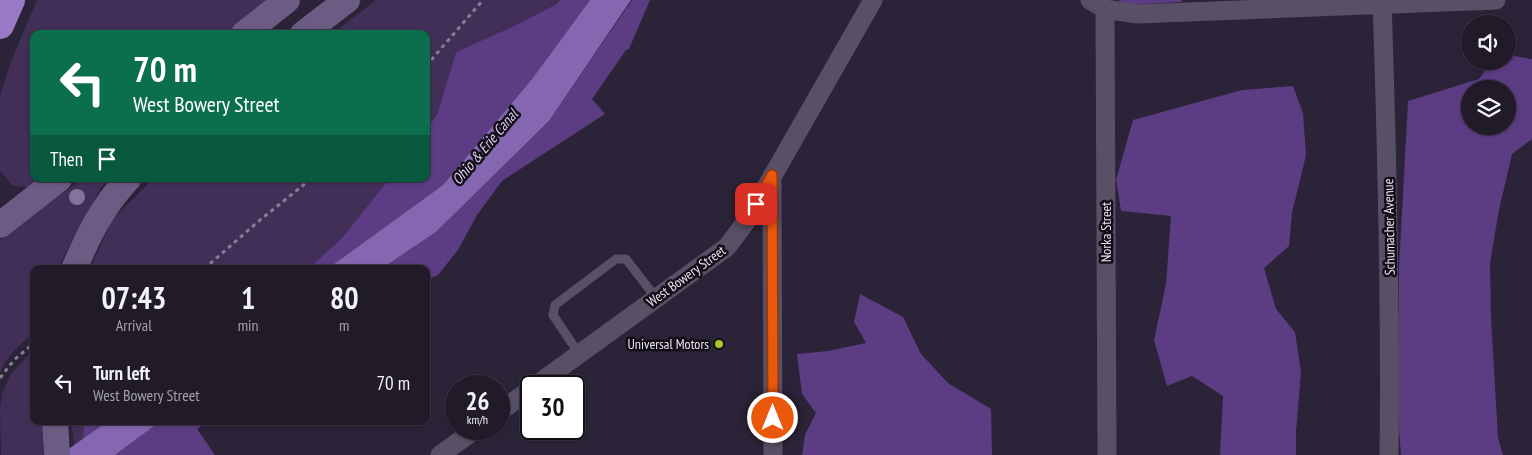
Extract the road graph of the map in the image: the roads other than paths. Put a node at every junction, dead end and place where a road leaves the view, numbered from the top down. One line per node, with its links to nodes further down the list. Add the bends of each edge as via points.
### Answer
1 (11, 0): 8 (highway)
2 (287, 0): 9 (main road)
3 (347, 0): 10 (main road)
4 (873, 0): 11 (street, West Bowery Street)
5 (1496, 0): 6 (street)
6 (1382, 2): 7 (street, via 1137,14); 25 (street, Schumacher Avenue, via 1389,216)
7 (1098, 5): 24 (street, Norka Street)
8 (0, 25)
9 (249, 30)
10 (309, 30)
11 (772, 175): 16 (street, West Bowery Street, via 748,219 727,247); 23 (street)
12 (55, 182): 14 (main road)
13 (125, 182): 15 (main road, via 94,224)
14 (0, 225)
15 (76, 265)
16 (656, 298): 17 (street, West Bowery Street); 17 (lane, via 626,259 616,259 555,305 553,315)
17 (579, 354): 18 (street, West Bowery Street)
18 (550, 375)
19 (55, 425): 22 (main road)
20 (463, 440): 21 (street)
21 (448, 452)
22 (57, 455)
23 (773, 455)
24 (1106, 455)
25 (1389, 455)

